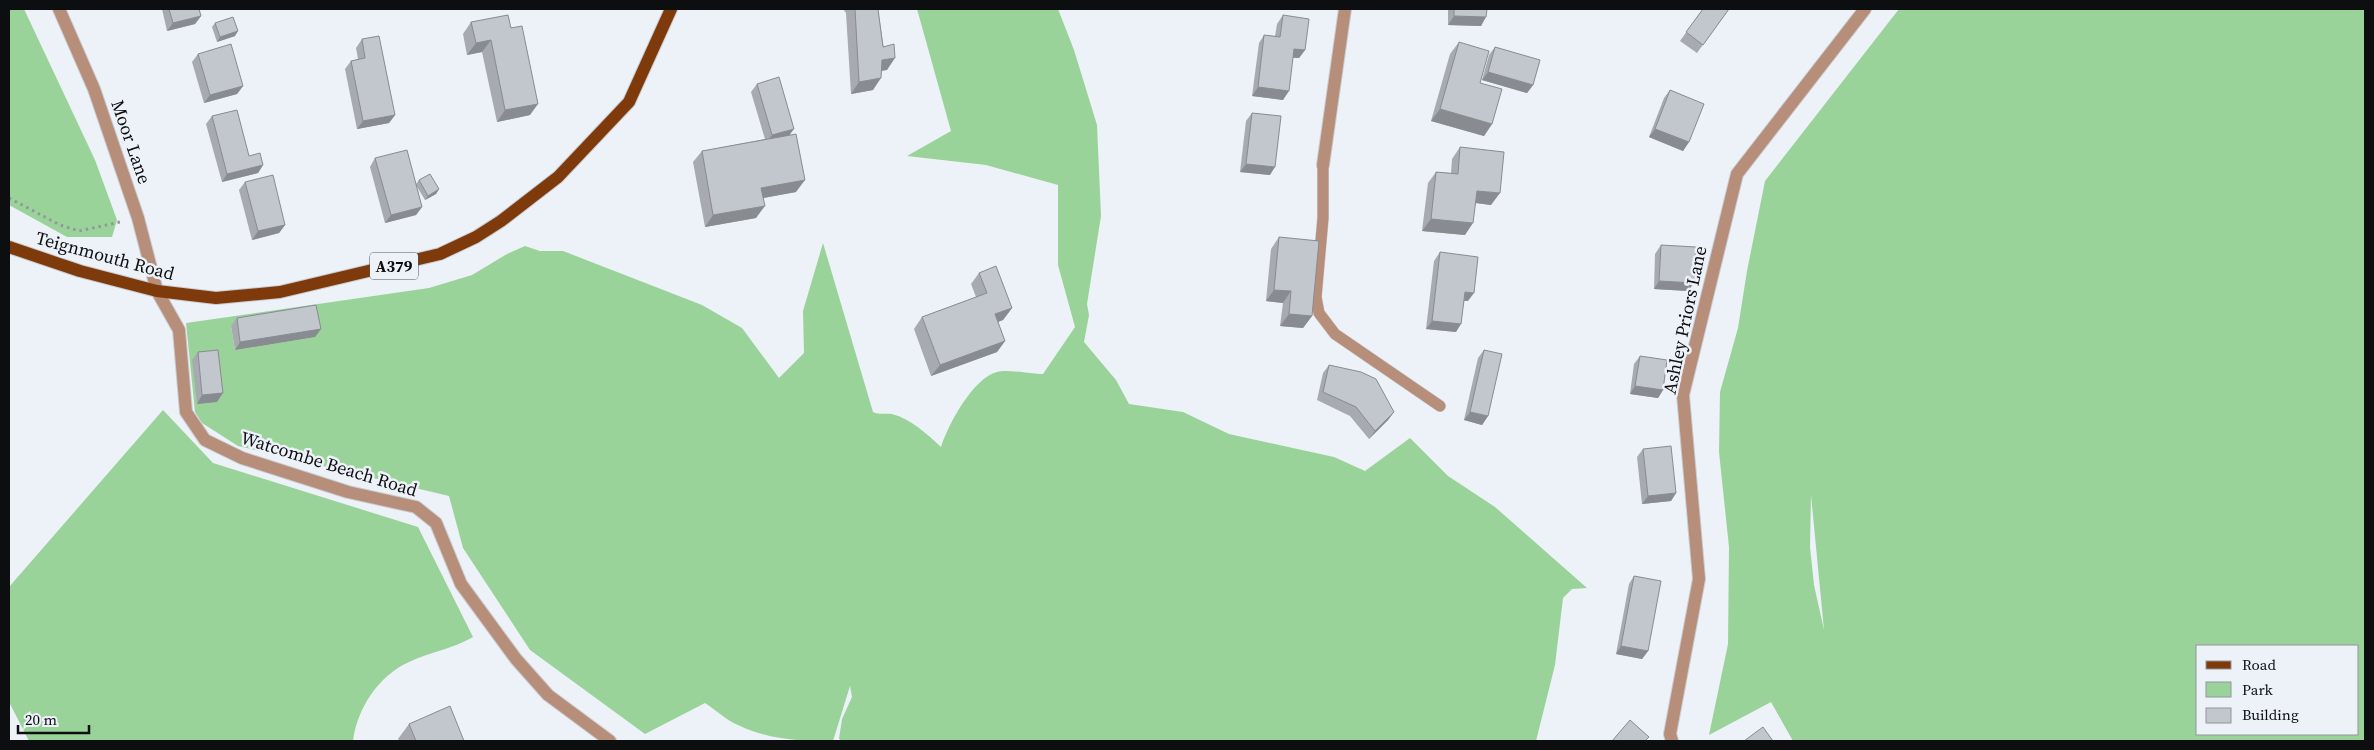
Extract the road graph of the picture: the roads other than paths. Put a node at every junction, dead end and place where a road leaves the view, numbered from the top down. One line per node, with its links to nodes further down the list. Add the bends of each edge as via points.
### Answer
1 (59, 9): 7 (street, Moor Lane, via 94,89 138,218)
2 (671, 9): 7 (main road, Teignmouth Road / A379, via 628,102 558,177 476,237 440,254 280,292 216,298)
3 (1346, 9): 5 (street)
4 (1865, 9): 10 (street, Ashley Priors Lane, via 1736,174 1683,395 1698,579 1670,734)
5 (1323, 166): 8 (lane, via 1323,218 1316,297 1319,313 1335,334)
6 (9, 247): 7 (main road, Teignmouth Road / A379, via 80,271)
7 (158, 291): 9 (street, Watcombe Beach Road, via 179,330 186,412 205,440 242,458 348,492 416,507 436,523 461,584 516,659 548,695)
8 (1440, 406)
9 (610, 741)
10 (1672, 741)

